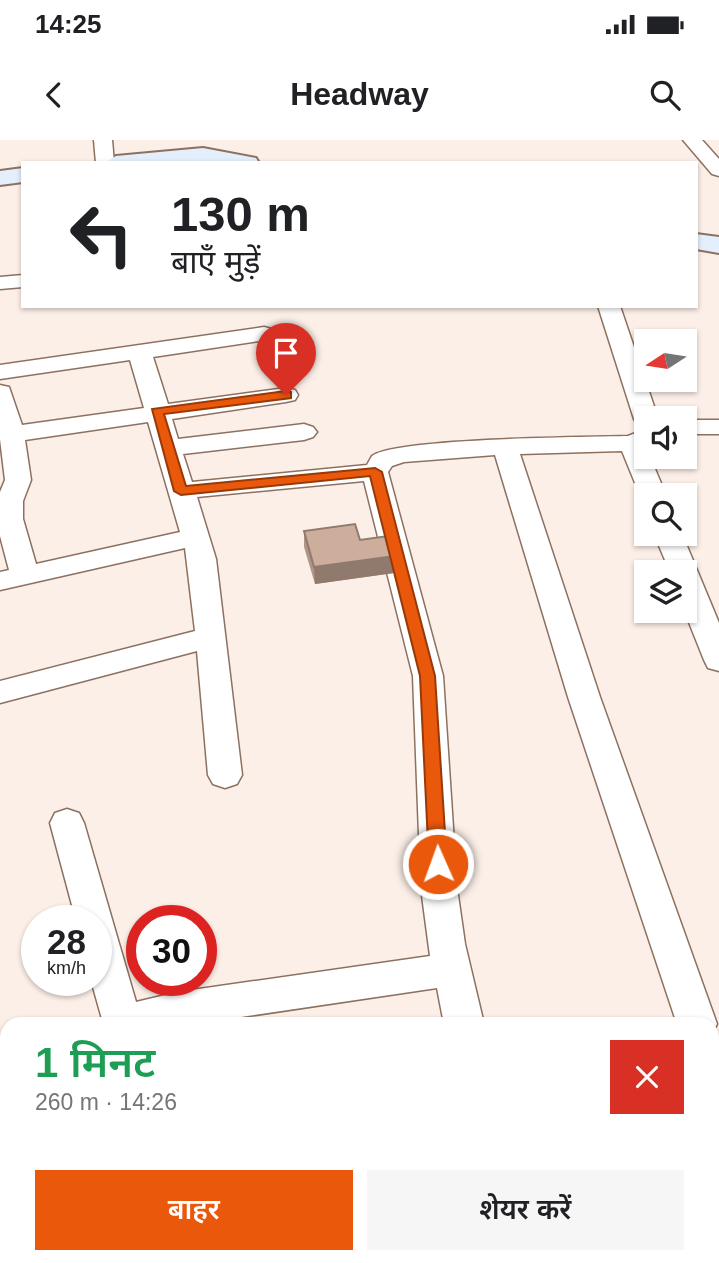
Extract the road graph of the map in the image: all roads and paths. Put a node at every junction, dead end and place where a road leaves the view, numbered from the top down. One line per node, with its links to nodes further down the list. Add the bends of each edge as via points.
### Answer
1 (103, 140): 4 (street)
2 (692, 140): 7 (street)
3 (201, 159): 5 (main road); 6 (main road)
4 (105, 161)
5 (158, 161)
6 (224, 161)
7 (719, 170)
8 (21, 175): 9 (main road)
9 (0, 178)
10 (698, 241): 11 (main road)
11 (719, 245)
12 (21, 281): 13 (street)
13 (0, 283)
14 (610, 308): 20 (street)
15 (264, 334): 16 (street)
16 (139, 351): 17 (street); 21 (street)
17 (0, 372)
18 (0, 392): 25 (street)
19 (286, 395): 21 (street)
20 (634, 406)
21 (157, 411): 25 (street); 28 (street)
22 (697, 427): 23 (street)
23 (719, 427)
24 (304, 432): 28 (street)
25 (12, 434): 32 (street, via 18,480 9,519)
26 (634, 434): 27 (street)
27 (505, 447): 29 (street, via 401,455 382,461); 45 (street, via 588,710)
28 (168, 448): 30 (street)
29 (375, 472): 30 (street); 40 (street, via 428,676 439,888)
30 (181, 491): 31 (street)
31 (196, 537): 32 (street); 34 (street)
32 (13, 578)
33 (697, 605): 35 (street)
34 (212, 637): 36 (street); 37 (street)
35 (719, 660)
36 (0, 692)
37 (225, 775)
38 (67, 823): 39 (street)
39 (90, 905)
40 (451, 969): 43 (street); 44 (street)
41 (112, 989): 42 (street)
42 (119, 1017)
43 (145, 1017)
44 (462, 1017)
45 (695, 1017)

